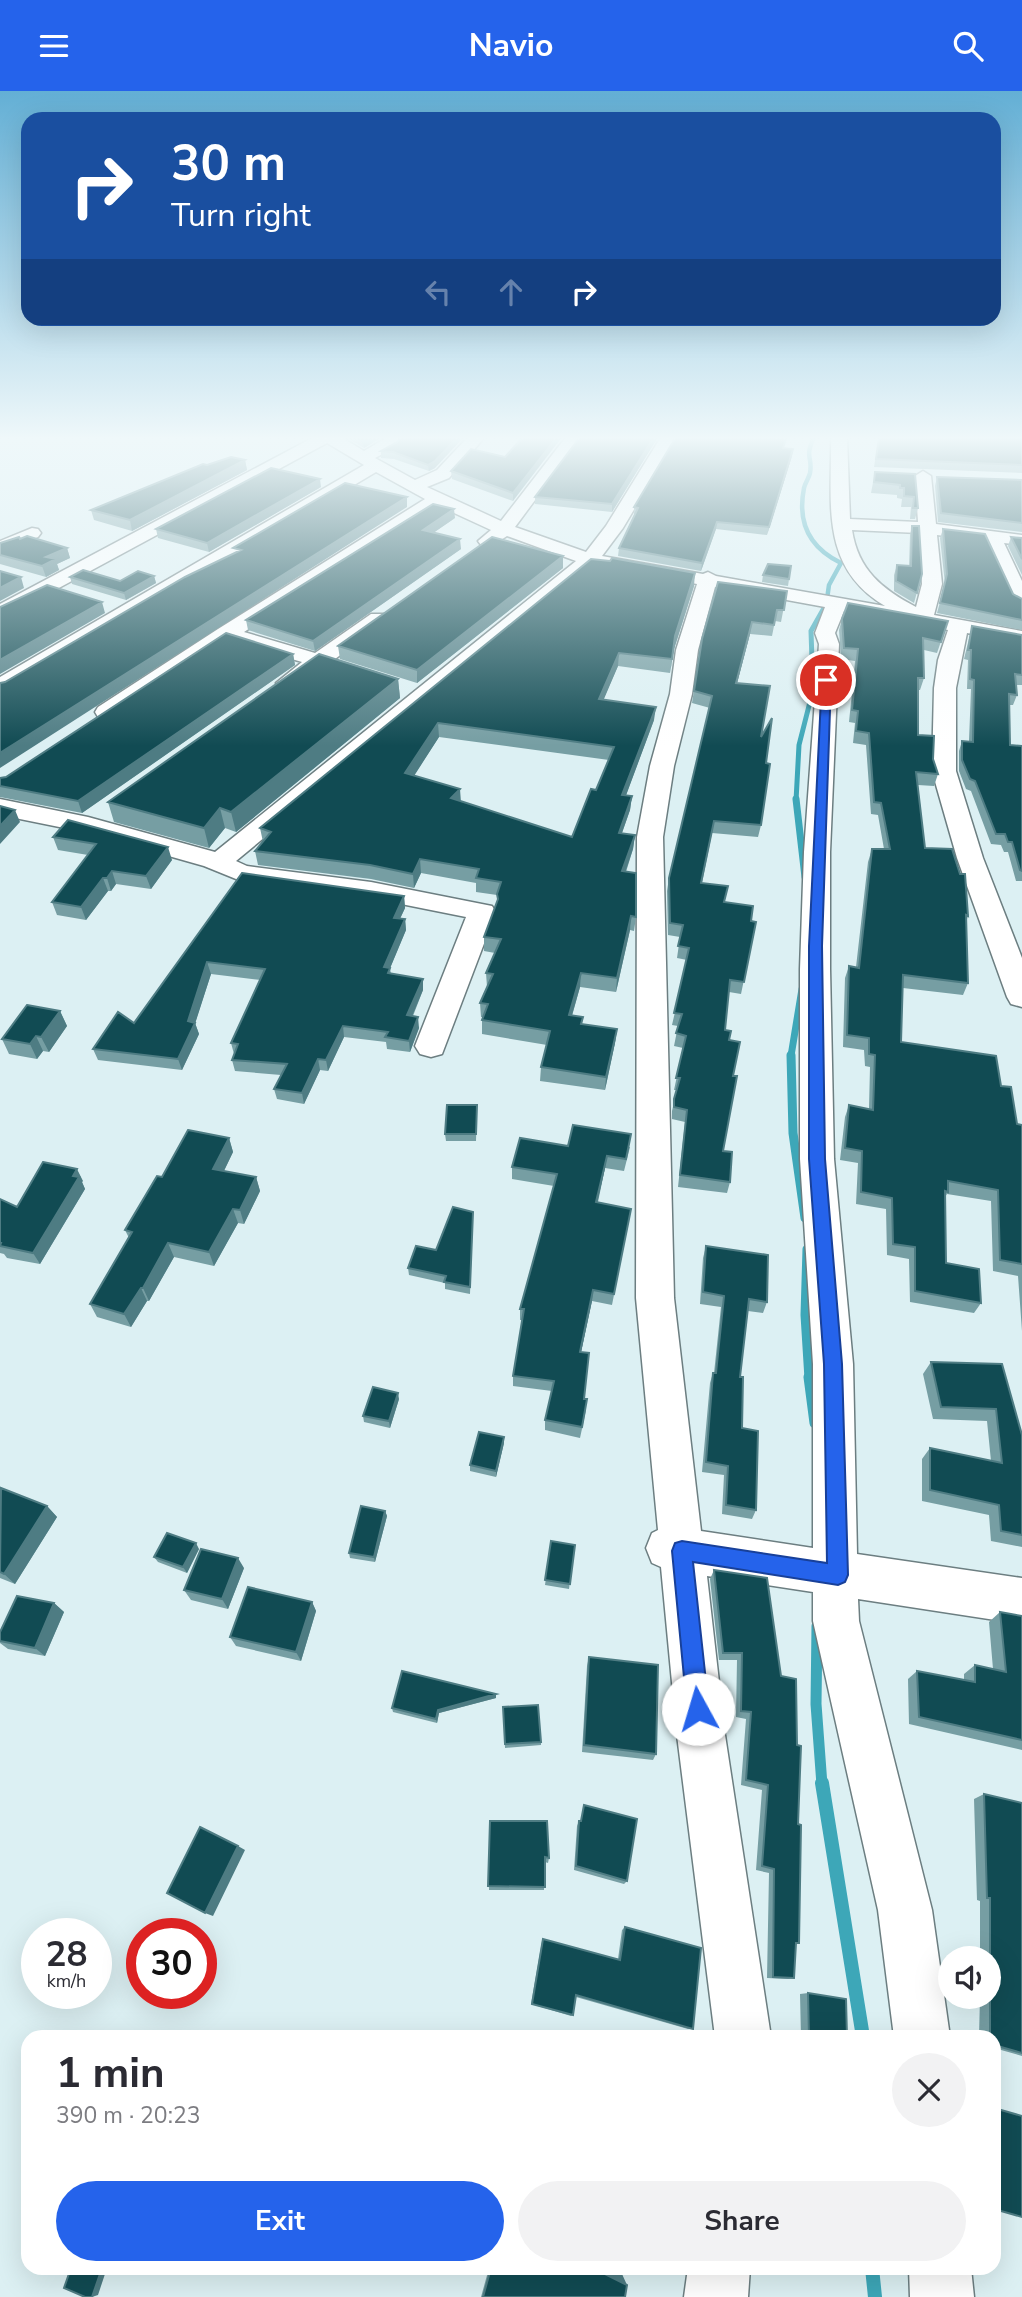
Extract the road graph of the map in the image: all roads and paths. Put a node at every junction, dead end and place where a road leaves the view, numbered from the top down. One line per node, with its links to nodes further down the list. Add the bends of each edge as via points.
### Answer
1 (17, 540): 11 (street)
2 (133, 540): 16 (street)
3 (241, 540): 22 (street)
4 (373, 540): 26 (street)
5 (490, 540): 12 (street)
6 (533, 540): 13 (street)
7 (605, 540): 13 (street)
8 (843, 540): 24 (street, via 865,583)
9 (929, 540): 24 (street, via 932,584)
10 (993, 540): 18 (street)
11 (0, 548)
12 (471, 553)
13 (590, 559): 14 (street); 33 (street)
14 (708, 578): 20 (street); 41 (street, via 687,650 650,837 655,1299)
15 (22, 580): 16 (street)
16 (44, 587): 17 (street); 23 (street)
17 (68, 593)
18 (1022, 602)
19 (103, 603): 22 (street)
20 (838, 603): 24 (street); 42 (street, via 825,633 829,644 815,969 817,1159 833,1364)
21 (394, 607): 28 (street)
22 (127, 610): 30 (street)
23 (0, 612)
24 (923, 619): 25 (street)
25 (959, 626): 27 (street); 39 (street, via 945,688 944,771 970,858)
26 (225, 633): 28 (street); 34 (street)
27 (1022, 633)
28 (318, 660): 29 (street); 32 (street)
29 (357, 673)
30 (0, 686)
31 (396, 686): 33 (street)
32 (274, 692)
33 (423, 695): 38 (street)
34 (90, 723)
35 (0, 807): 37 (street)
36 (110, 810): 37 (street)
37 (88, 825): 38 (street)
38 (218, 863): 40 (street, via 241,873 371,890 482,912)
39 (1022, 997)
40 (431, 1046)
41 (675, 1549): 42 (street); 44 (street)
42 (838, 1575): 43 (street); 45 (street, via 836,1621 905,1910)
43 (1022, 1601)
44 (742, 2030)
45 (921, 2030)
46 (718, 2275): 48 (street)
47 (940, 2275): 49 (street)
48 (716, 2297)
49 (942, 2297)

